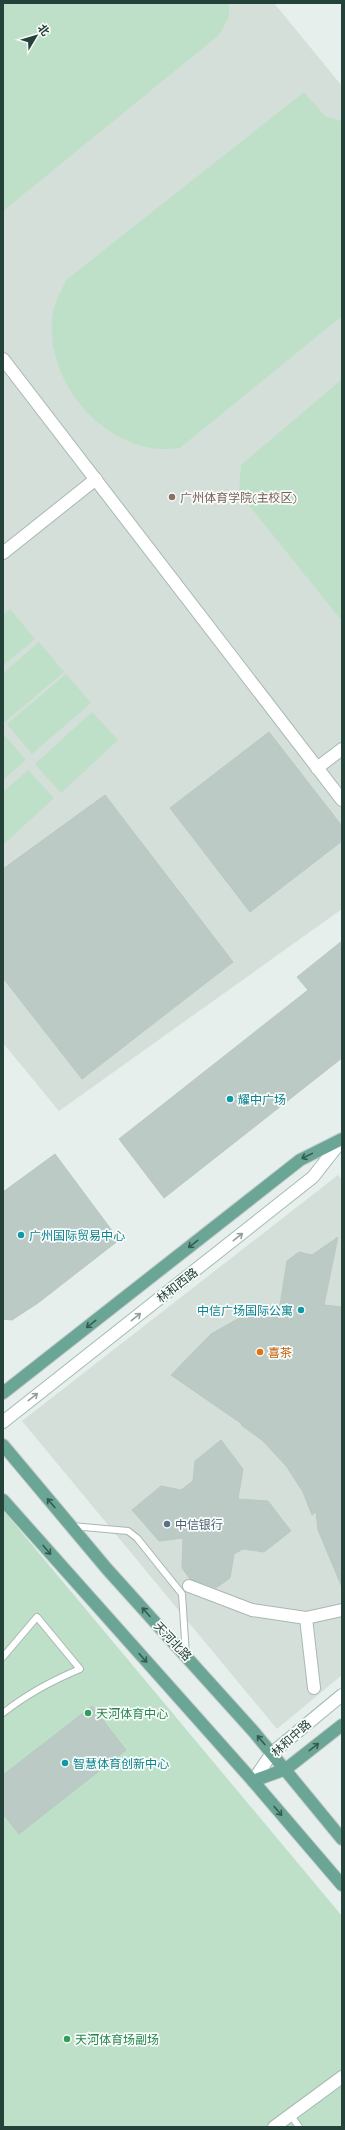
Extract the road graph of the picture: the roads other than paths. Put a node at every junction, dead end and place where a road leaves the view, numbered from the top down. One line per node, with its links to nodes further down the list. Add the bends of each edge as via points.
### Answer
1 (3, 360): 2 (street)
2 (96, 479): 3 (street); 5 (street)
3 (3, 553)
4 (342, 749): 5 (street)
5 (317, 768): 6 (street)
6 (342, 800)
7 (342, 1140): 8 (main road, 林和西路, one-way to 8, via 300,1160); 9 (street, 林和西路, one-way to 7, via 313,1177)
8 (3, 1393)
9 (3, 1422)
10 (3, 1445): 12 (main road, 天河北路, one-way to 10)
11 (3, 1500): 24 (main road, one-way to 24)
12 (70, 1526): 16 (main road, 天河北路, one-way to 12); 16 (lane, via 128,1531 137,1538 182,1594)
13 (189, 1586): 15 (street, via 252,1610)
14 (342, 1610): 15 (street)
15 (306, 1618): 18 (street)
16 (186, 1655): 22 (main road, 天河北路, one-way to 16)
17 (3, 1657): 20 (lane, via 36,1617 80,1669 33,1691)
18 (314, 1688)
19 (342, 1695): 22 (street, 林和中路)
20 (3, 1713)
21 (342, 1725): 23 (main road, 林和中路, one-way to 21)
22 (272, 1753): 23 (main road, 天河北路); 24 (street, 林和中路)
23 (286, 1769): 24 (main road, 林和中路); 25 (main road, 天河北路)
24 (253, 1781): 26 (main road, one-way to 26)
25 (342, 1839)
26 (342, 1885)
27 (342, 2076): 28 (lane); 29 (street)
28 (290, 2114): 29 (lane); 30 (lane)
29 (274, 2127)
30 (299, 2127)

